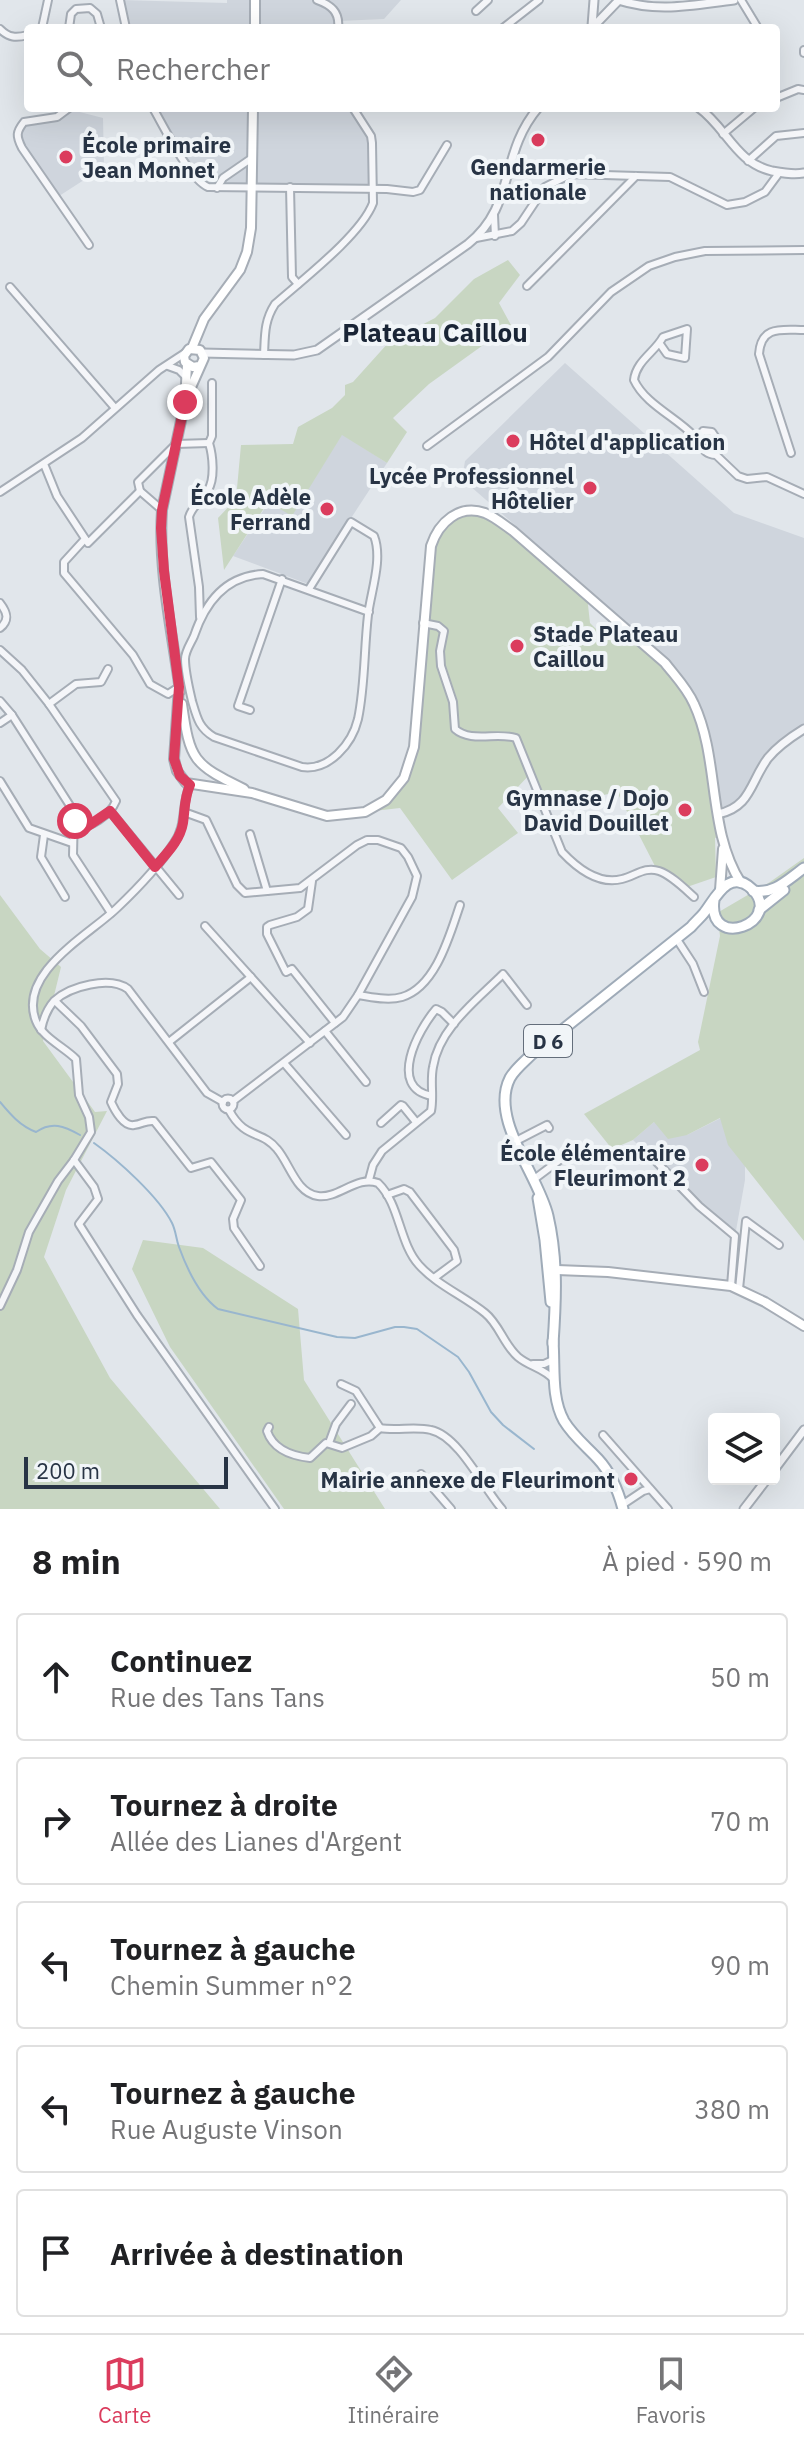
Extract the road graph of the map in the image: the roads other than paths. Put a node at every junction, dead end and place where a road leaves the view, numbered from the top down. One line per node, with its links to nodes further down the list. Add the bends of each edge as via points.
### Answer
1 (48, 0): 16 (street)
2 (71, 0): 14 (street)
3 (120, 0): 19 (street)
4 (255, 0): 20 (main road)
5 (317, 0): 21 (street, via 335,11)
6 (488, 0): 15 (street)
7 (539, 0): 22 (street)
8 (594, 0): 23 (street)
9 (618, 0): 13 (street, via 650,8); 24 (street)
10 (704, 0): 13 (street)
11 (734, 0): 13 (street)
12 (741, 0): 25 (street)
13 (692, 5)
14 (76, 9): 17 (street); 18 (street, via 90,8)
15 (476, 11)
16 (43, 24)
17 (70, 24)
18 (100, 24)
19 (125, 24)
20 (255, 24)
21 (338, 24)
22 (508, 24)
23 (592, 24)
24 (596, 24)
25 (754, 24)
26 (0, 29): 27 (street, via 16,38)
27 (24, 36)
28 (804, 90): 29 (street)
29 (780, 96)
30 (64, 112): 54 (street, via 24,122 16,137)
31 (155, 112): 48 (street, via 200,183)
32 (253, 112): 40 (main road)
33 (356, 112): 49 (street, via 371,136)
34 (535, 112): 51 (street, via 515,145)
35 (703, 112): 38 (street)
36 (749, 112): 38 (street)
37 (804, 133): 41 (street, via 776,136)
38 (723, 134): 41 (street)
39 (447, 145): 49 (street, via 420,190)
40 (252, 158): 46 (main road); 48 (street)
41 (748, 161): 42 (street)
42 (779, 173): 43 (street); 45 (street, via 765,192 727,205 670,177)
43 (804, 173)
44 (608, 176): 45 (street); 50 (street, via 618,182); 52 (street, via 571,174 557,180 540,193 521,223)
45 (636, 176): 50 (street)
46 (252, 187): 47 (street); 48 (street); 62 (main road, via 247,252 204,319)
47 (290, 187): 49 (street); 56 (street, via 292,277)
48 (217, 188)
49 (373, 188): 56 (street, via 366,217)
50 (616, 196): 57 (street)
51 (494, 215): 52 (street); 53 (street)
52 (495, 236): 53 (street)
53 (476, 238): 61 (street, via 317,350)
54 (89, 245)
55 (804, 250): 71 (street, via 705,251 649,266 611,292 548,357)
56 (298, 284): 61 (street, via 267,316)
57 (527, 286)
58 (10, 287): 67 (street)
59 (804, 330): 72 (street, via 775,330 759,347)
60 (660, 344): 60 (street, via 663,337 687,329 685,358 667,354); 68 (street, via 637,367 634,380)
61 (264, 355): 62 (street)
62 (194, 357): 63 (street); 64 (main road); 66 (main road)
63 (167, 366): 64 (street); 67 (street)
64 (186, 377): 66 (main road)
65 (212, 383): 69 (street)
66 (185, 402): 70 (main road)
67 (115, 408): 74 (street)
68 (697, 439): 73 (street, via 704,451); 73 (street, via 703,431 712,432 718,441)
69 (209, 443): 70 (street); 84 (street, via 211,482 189,517)
70 (176, 444): 75 (street, via 144,474 138,482); 78 (main road)
71 (427, 446)
72 (791, 453)
73 (716, 455): 77 (street, via 738,476 767,477)
74 (44, 464): 76 (street); 79 (street)
75 (140, 491): 78 (street); 79 (street, via 88,543)
76 (0, 492)
77 (804, 494)
78 (162, 510): 88 (main road)
79 (85, 539): 92 (street, via 64,562 64,573 133,655 150,684 168,694)
80 (282, 579): 81 (street); 84 (street, via 263,574 235,581); 95 (street, via 238,706)
81 (309, 589): 83 (street); 83 (street, via 351,522 377,543)
82 (0, 603): 86 (street, via 7,619)
83 (369, 612): 91 (street, via 356,725 333,759 313,768 205,731 199,726)
84 (200, 617): 89 (street)
85 (423, 623): 104 (main road, via 414,747 404,778 386,800 365,812 327,816); 107 (main road, via 435,534 451,516 465,511 489,514 682,683 704,733); 123 (street, via 444,631 441,666 455,729 470,736 516,738 562,852 579,868 605,879 657,870)
86 (0, 628)
87 (0, 650): 94 (street)
88 (174, 652): 89 (street); 92 (main road)
89 (185, 655): 91 (street)
90 (108, 669): 94 (street, via 101,682 76,684)
91 (186, 669): 92 (street)
92 (179, 683): 99 (main road); 100 (main road)
93 (0, 701): 96 (street)
94 (49, 704): 105 (street, via 114,797)
95 (250, 710)
96 (12, 715): 97 (street); 108 (street, via 74,812)
97 (0, 723)
98 (804, 729): 107 (street, via 767,760 739,807)
99 (175, 745): 100 (main road); 103 (main road, via 177,771)
100 (193, 753): 101 (main road)
101 (207, 770): 103 (main road, via 202,782); 104 (main road)
102 (0, 781): 110 (street, via 29,828)
103 (192, 785): 104 (main road); 106 (street)
104 (252, 793)
105 (110, 811): 108 (street); 113 (street)
106 (184, 812): 113 (street, via 180,834); 119 (street, via 209,824 240,890)
107 (718, 814): 111 (main road)
108 (74, 830): 112 (street)
109 (250, 834): 119 (street)
110 (44, 835): 112 (street); 122 (street, via 41,857)
111 (723, 836): 117 (main road); 118 (main road)
112 (72, 843): 127 (street, via 73,855)
113 (155, 867): 121 (street); 127 (street)
114 (804, 868): 120 (main road, via 773,890)
115 (804, 876): 126 (main road)
116 (312, 881): 119 (street, via 300,888); 134 (street, via 367,840 401,848 413,866 417,876 412,897); 137 (street, via 308,909 270,925 267,934 286,972 292,969)
117 (741, 883): 118 (main road); 120 (main road)
118 (720, 890): 124 (main road)
119 (267, 891)
120 (753, 891): 126 (main road)
121 (179, 895)
122 (65, 897)
123 (694, 897)
124 (714, 900): 128 (main road); 130 (main road, D 6)
125 (460, 905): 134 (street, via 444,950 416,989 392,999)
126 (759, 910): 128 (main road, via 740,928)
127 (111, 913): 139 (street, via 58,957 40,980 33,1003)
128 (721, 923): 130 (main road, D 6)
129 (205, 926): 132 (street)
130 (691, 927): 131 (main road, D 6)
131 (676, 938): 133 (street); 153 (main road, D 6, via 514,1071 506,1102)
132 (251, 977): 141 (street); 142 (street)
133 (704, 992)
134 (358, 995): 137 (street)
135 (55, 1001): 139 (street); 141 (street, via 91,985 121,984); 163 (street, via 117,1074 111,1102 127,1124 154,1121 191,1168 211,1162 241,1200 234,1228)
136 (527, 1005): 138 (street, via 503,974)
137 (335, 1023): 140 (street)
138 (454, 1024): 145 (street, via 435,1058); 145 (street, via 436,1009 412,1051 410,1079 421,1094)
139 (41, 1030): 156 (street, via 76,1059 79,1095 91,1132)
140 (325, 1031): 142 (street); 144 (street)
141 (169, 1042): 147 (street, via 207,1093)
142 (310, 1043): 143 (street)
143 (284, 1063): 146 (street); 152 (street)
144 (366, 1082)
145 (432, 1096): 149 (street, via 431,1111)
146 (233, 1101): 147 (street); 148 (street)
147 (223, 1102): 148 (street)
148 (229, 1110): 157 (street, via 236,1124 277,1148 310,1193 321,1197)
149 (416, 1122): 150 (street, via 401,1105); 157 (street, via 382,1151)
150 (381, 1123)
151 (549, 1128): 153 (street)
152 (346, 1135)
153 (516, 1141): 158 (main road, D 6)
154 (573, 1150): 158 (street)
155 (645, 1150): 166 (street, via 735,1236)
156 (74, 1160): 167 (street, via 29,1232); 185 (street, via 98,1199 79,1224)
157 (369, 1180): 159 (street)
158 (534, 1182): 164 (main road); 169 (main road, D 6, via 548,1266)
159 (387, 1195): 165 (street, via 412,1257); 165 (street, via 410,1192 454,1250 457,1261)
160 (779, 1245): 161 (street, via 746,1221)
161 (742, 1253): 162 (street); 166 (street)
162 (751, 1258)
163 (260, 1266)
164 (557, 1270): 166 (main road); 169 (main road, D 6)
165 (434, 1278): 171 (street, via 485,1313 515,1354)
166 (735, 1288): 168 (main road)
167 (0, 1306)
168 (804, 1326)
169 (553, 1344): 170 (main road, D 6)
170 (555, 1359): 171 (street); 172 (main road, D 6)
171 (529, 1364): 172 (street)
172 (555, 1382): 184 (main road, D 6, via 562,1418 608,1472)
173 (341, 1384): 176 (street, via 356,1391)
174 (351, 1404): 179 (street)
175 (269, 1427): 179 (street, via 270,1438 289,1454 310,1458)
176 (380, 1428): 179 (street, via 342,1448); 187 (street, via 442,1434)
177 (804, 1430): 180 (street)
178 (603, 1435): 183 (street)
179 (329, 1443)
180 (780, 1462)
181 (421, 1474): 186 (street)
182 (762, 1485): 189 (street)
183 (650, 1489): 184 (street); 188 (street)
184 (622, 1508)
185 (275, 1509)
186 (451, 1509)
187 (502, 1509)
188 (668, 1509)
189 (744, 1509)

